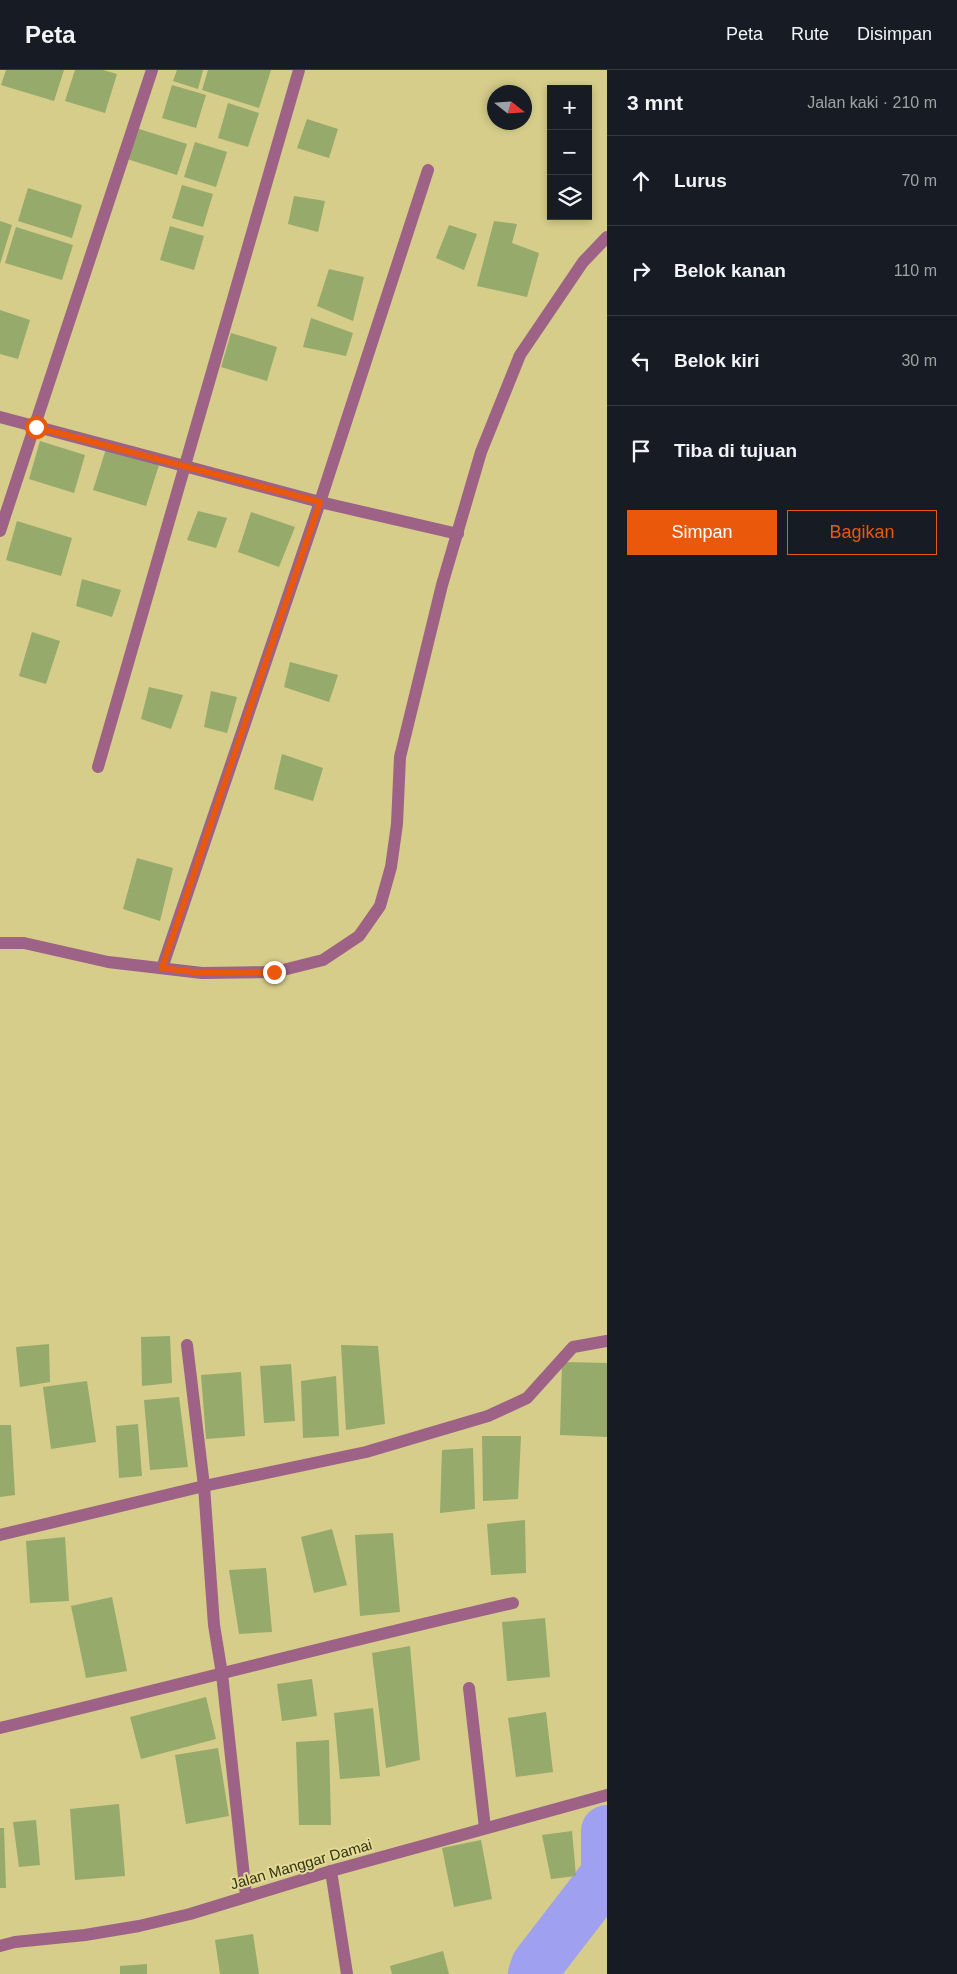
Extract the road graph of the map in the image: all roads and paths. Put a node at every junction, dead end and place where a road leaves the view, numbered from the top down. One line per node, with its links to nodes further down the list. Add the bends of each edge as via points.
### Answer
1 (152, 70): 6 (street)
2 (300, 70): 7 (street)
3 (428, 170): 8 (street)
4 (607, 237): 10 (street, via 583,262 520,355 481,452)
5 (0, 416): 6 (street)
6 (36, 427): 7 (street); 9 (street)
7 (187, 465): 8 (street); 11 (street)
8 (320, 502): 10 (street); 13 (street)
9 (0, 531)
10 (458, 534): 13 (street, via 442,585 400,757 397,824 391,867 380,906 359,936 323,960 274,972 202,973)
11 (98, 767)
12 (0, 943): 13 (street, via 24,943 108,962)
13 (162, 968)
14 (607, 1341): 16 (street, via 573,1347 527,1398 488,1416 366,1452)
15 (187, 1345): 16 (street)
16 (204, 1486): 17 (street); 19 (street, via 214,1625)
17 (0, 1535)
18 (513, 1602): 19 (street)
19 (222, 1674): 21 (street); 25 (street)
20 (469, 1688): 23 (street)
21 (0, 1728)
22 (607, 1795): 23 (street, Jalan Manggar Damai)
23 (485, 1828): 24 (street, Jalan Manggar Damai)
24 (331, 1871): 25 (street, Jalan Manggar Damai); 27 (street)
25 (246, 1895): 26 (street, Jalan Manggar Damai, via 190,1914 139,1926)
26 (0, 1946)
27 (347, 1974)

